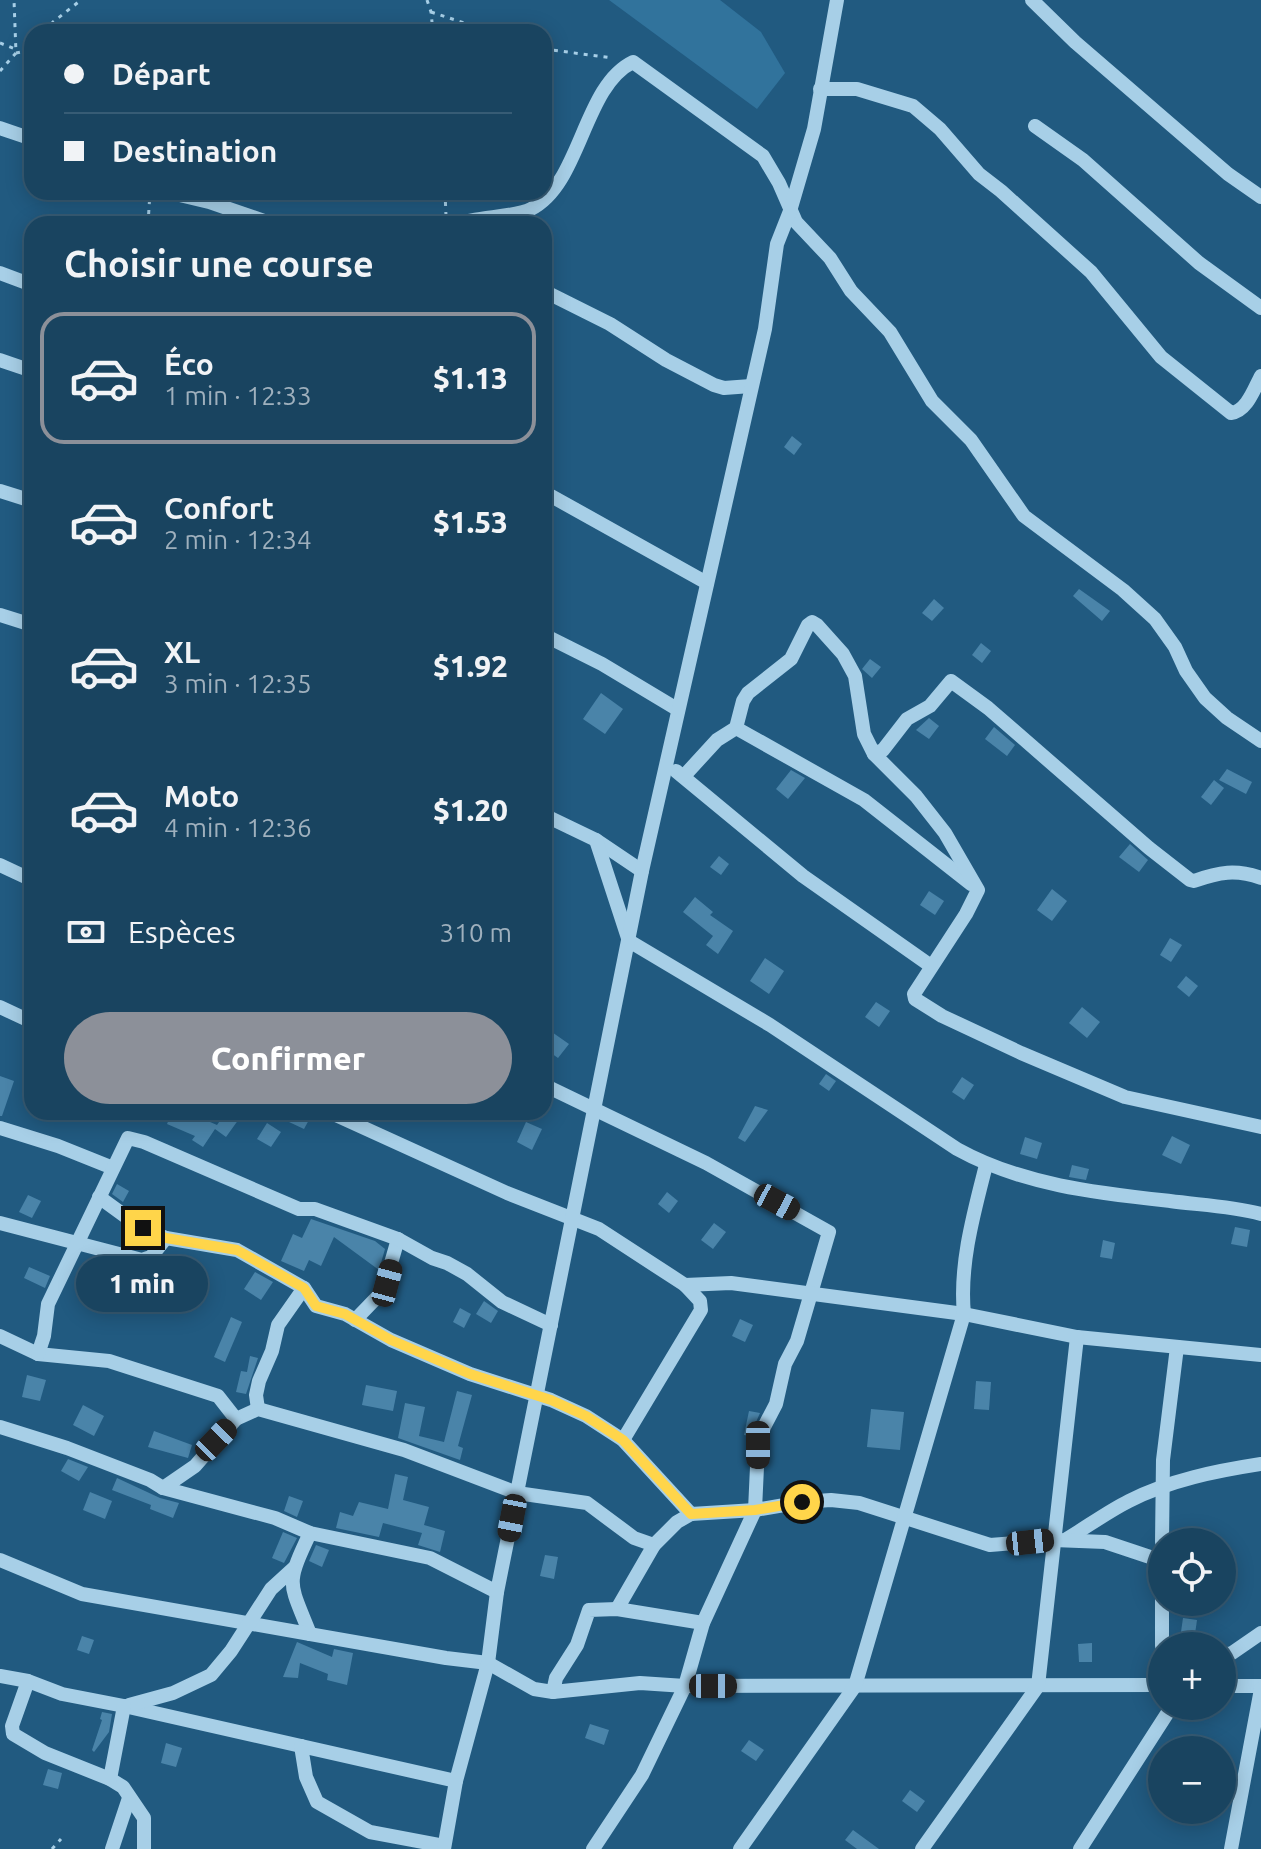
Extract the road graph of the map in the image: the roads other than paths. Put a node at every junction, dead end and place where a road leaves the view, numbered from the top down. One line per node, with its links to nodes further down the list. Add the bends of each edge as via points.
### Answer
1 (837, 0): 3 (street)
2 (1032, 0): 8 (street, via 1228,174)
3 (820, 89): 11 (street); 20 (street, via 857,89 913,106 979,174 1091,272 1161,357 1231,413 1243,408)
4 (1035, 126): 17 (street)
5 (0, 128): 6 (street)
6 (24, 136)
7 (552, 189): 11 (street, via 609,85 633,62 763,156)
8 (1258, 189)
9 (201, 200): 12 (street)
10 (542, 200): 13 (street, via 530,210)
11 (790, 211): 21 (street, via 777,244); 31 (street, via 890,332 932,401 971,440 1024,516 1155,619 1205,698)
12 (250, 216)
13 (499, 216)
14 (0, 273): 15 (street)
15 (24, 282)
16 (552, 295): 21 (street, via 714,385)
17 (1261, 308)
18 (0, 360): 19 (street)
19 (24, 368)
20 (1261, 376)
21 (751, 386): 25 (street)
22 (0, 491): 24 (street)
23 (552, 496): 25 (street)
24 (24, 498)
25 (707, 583): 29 (street)
26 (0, 615): 27 (street)
27 (24, 622)
28 (552, 639): 29 (street)
29 (677, 709): 33 (street)
30 (736, 728): 32 (street, via 748,693 791,659 812,622 843,654 855,676 864,734); 34 (street, via 717,740); 41 (street, via 864,800)
31 (1261, 741)
32 (874, 754): 40 (street, via 951,681 1190,880 1226,871); 41 (street, via 935,821)
33 (666, 765): 34 (street); 38 (street)
34 (684, 776): 43 (street, via 803,876)
35 (552, 819): 36 (street)
36 (596, 840): 38 (street); 42 (street)
37 (0, 865): 39 (street)
38 (642, 871): 42 (street)
39 (24, 876)
40 (1261, 878)
41 (972, 885): 43 (street, via 977,893)
42 (629, 941): 47 (street); 51 (street)
43 (931, 966): 49 (street, via 913,997 942,1016 1125,1097)
44 (0, 1007): 45 (street)
45 (24, 1018)
46 (552, 1089): 47 (street)
47 (594, 1107): 55 (street); 62 (street, via 825,1228 829,1238)
48 (347, 1120): 55 (street)
49 (1261, 1127)
50 (0, 1128): 52 (street)
51 (986, 1165): 54 (street, via 1029,1180); 63 (street, via 971,1225)
52 (113, 1168): 53 (street); 58 (street, via 125,1141 132,1138 299,1209 315,1209)
53 (99, 1197): 57 (street, via 125,1218); 59 (street)
54 (1261, 1214)
55 (572, 1221): 60 (street, via 599,1229); 65 (street)
56 (0, 1223): 59 (street)
57 (166, 1238): 59 (street, via 142,1260); 61 (street, via 237,1250)
58 (398, 1239): 64 (street, via 383,1291); 65 (street)
59 (76, 1244): 69 (street, via 48,1304)
60 (685, 1285): 62 (street, via 731,1283); 75 (street, via 700,1301 701,1310)
61 (304, 1288): 64 (street, via 316,1306); 72 (street, via 278,1325 259,1381)
62 (810, 1294): 63 (street); 80 (street, via 758,1445)
63 (964, 1314): 67 (street); 82 (street)
64 (355, 1320): 71 (street, via 427,1356)
65 (551, 1325): 71 (street)
66 (0, 1336): 69 (street)
67 (1077, 1337): 68 (street); 85 (street)
68 (1177, 1347): 70 (street); 77 (street)
69 (38, 1354): 73 (street, via 109,1361 218,1396)
70 (1261, 1355)
71 (537, 1397): 75 (street, via 598,1422); 79 (street)
72 (258, 1409): 73 (street); 79 (street, via 404,1450)
73 (236, 1419): 78 (street, via 195,1466)
74 (0, 1427): 78 (street)
75 (623, 1440): 81 (street)
76 (1261, 1464): 77 (street)
77 (1163, 1487): 83 (street); 85 (street)
78 (163, 1488): 84 (street, via 275,1518)
79 (517, 1493): 86 (street, via 587,1503 634,1538); 90 (street)
80 (755, 1510): 81 (street); 82 (street, via 831,1500); 93 (street)
81 (691, 1514): 86 (street)
82 (904, 1516): 85 (street, via 990,1545); 102 (street)
83 (1162, 1528)
84 (310, 1533): 89 (street); 90 (street, via 430,1558)
85 (1060, 1540): 87 (street, via 1105,1542); 103 (street)
86 (654, 1545): 91 (street)
87 (1148, 1556)
88 (0, 1560): 92 (street, via 82,1594)
89 (294, 1568): 92 (street, via 271,1589); 95 (street, via 290,1583)
90 (497, 1592): 97 (street)
91 (617, 1609): 93 (street); 106 (street, via 589,1610)
92 (248, 1623): 95 (street); 107 (street, via 211,1675 173,1693)
93 (703, 1623): 101 (street)
94 (1261, 1633): 96 (street)
95 (310, 1634): 97 (street)
96 (1236, 1650)
97 (488, 1663): 106 (street, via 534,1689); 111 (street)
98 (0, 1676): 99 (street)
99 (28, 1681): 107 (street, via 62,1694); 110 (street, via 13,1734)
100 (1148, 1685): 103 (street)
101 (685, 1686): 102 (street); 106 (street, via 640,1683); 116 (street, via 642,1775)
102 (855, 1686): 103 (street); 117 (street)
103 (1038, 1686): 118 (street)
104 (1236, 1687): 105 (street)
105 (1261, 1688): 120 (street)
106 (553, 1692)
107 (124, 1706): 109 (street); 110 (street)
108 (1163, 1720): 119 (street)
109 (301, 1746): 111 (street); 113 (street, via 317,1802 370,1832)
110 (110, 1779): 112 (street)
111 (456, 1781): 113 (street)
112 (129, 1798): 114 (street); 115 (street, via 144,1818)
113 (444, 1848)
114 (112, 1849)
115 (144, 1849)
116 (593, 1849)
117 (740, 1849)
118 (922, 1849)
119 (1080, 1849)
120 (1231, 1849)

